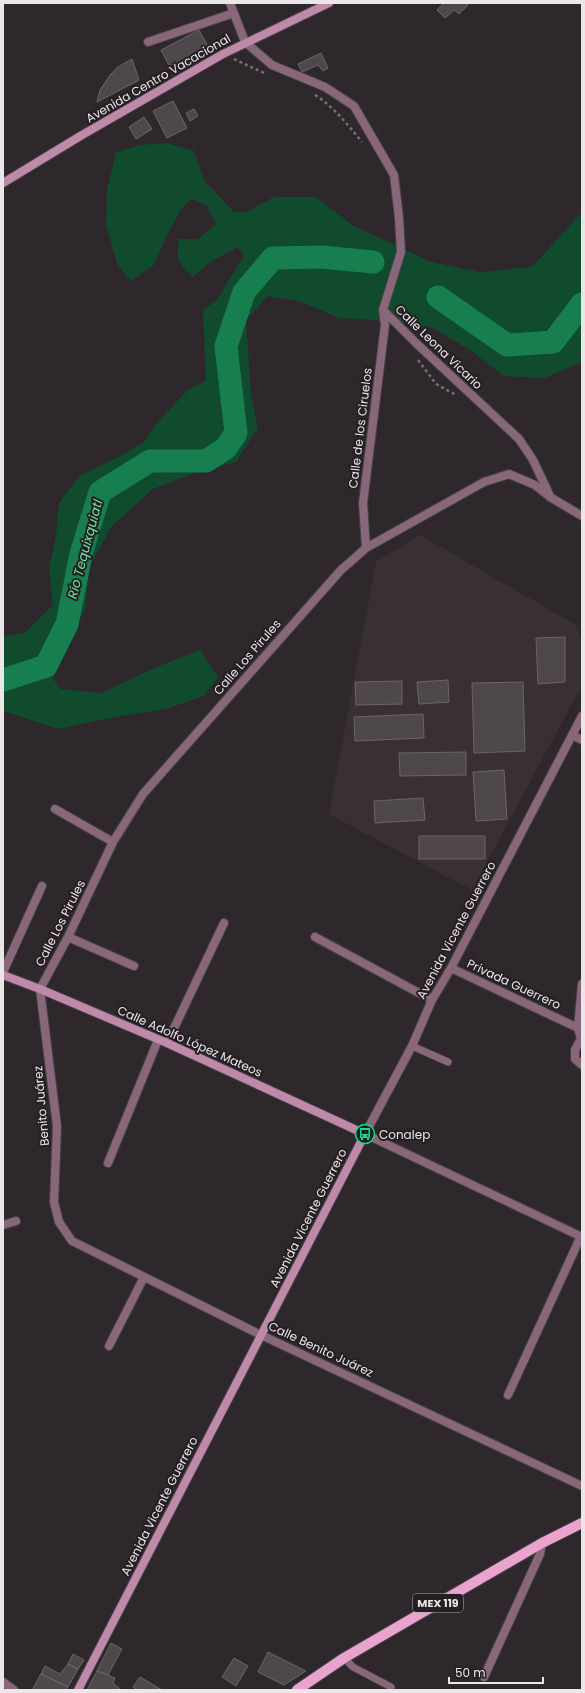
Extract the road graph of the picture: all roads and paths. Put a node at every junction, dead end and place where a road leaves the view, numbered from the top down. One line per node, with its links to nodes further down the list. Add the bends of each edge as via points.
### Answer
1 (230, 3): 3 (street, Calle Leona Vicario)
2 (329, 3): 5 (main road, Avenida Centro Vacacional)
3 (234, 13): 4 (street); 5 (street, Calle Leona Vicario)
4 (148, 42)
5 (246, 42): 6 (main road, Avenida Centro Vacacional); 7 (street, Calle Leona Vicario, via 272,64 325,87 354,106 394,175 401,252)
6 (3, 183)
7 (383, 310): 8 (street, Calle Leona Vicario, via 519,439 533,460); 10 (street, Calle de los Ciruelos, via 385,325 363,503)
8 (550, 497): 9 (street, Calle Los Pirules); 10 (street, Calle Los Pirules, via 535,485 509,474 484,482)
9 (582, 516)
10 (366, 548): 15 (street, Calle Los Pirules, via 340,570 143,794)
11 (582, 716): 12 (street, Avenida Vicente Guerrero)
12 (572, 735): 13 (street); 21 (street, Avenida Vicente Guerrero)
13 (582, 740)
14 (55, 809): 15 (street)
15 (113, 842): 18 (street, Calle Los Pirules)
16 (42, 886): 22 (street)
17 (224, 923): 28 (street)
18 (68, 937): 20 (street); 24 (street, Calle Los Pirules)
19 (315, 937): 25 (street)
20 (134, 966)
21 (451, 968): 25 (street, Avenida Vicente Guerrero); 26 (street, Privada Guerrero)
22 (3, 974): 24 (main road, Calle Adolfo López Mateos)
23 (582, 984): 26 (street)
24 (40, 988): 28 (main road, Calle Adolfo López Mateos); 35 (street, Benito Juárez, via 57,1126 54,1202)
25 (432, 1000): 29 (street, Avenida Vicente Guerrero)
26 (578, 1028): 27 (street)
27 (581, 1038): 31 (street, via 575,1050 575,1059)
28 (163, 1042): 32 (main road, Calle Adolfo López Mateos); 33 (street)
29 (412, 1046): 30 (lane); 32 (street, Avenida Vicente Guerrero)
30 (448, 1062)
31 (582, 1065)
32 (365, 1134): 37 (street); 39 (main road, Avenida Vicente Guerrero)
33 (108, 1163)
34 (16, 1221): 36 (street)
35 (59, 1222): 38 (street, Calle Benito Juárez, via 72,1241)
36 (3, 1225)
37 (582, 1237): 41 (street)
38 (144, 1276): 39 (street, Calle Benito Juárez); 40 (street)
39 (261, 1335): 42 (street, Calle Benito Juárez); 50 (main road, Avenida Vicente Guerrero)
40 (109, 1346)
41 (508, 1395)
42 (582, 1486)
43 (582, 1523): 44 (main road, MEX 119)
44 (542, 1543): 45 (main road, MEX 119); 46 (street, via 540,1554)
45 (344, 1658): 48 (lane, via 353,1667); 51 (main road, MEX 119)
46 (484, 1677)
47 (3, 1682): 49 (street)
48 (391, 1687)
49 (14, 1690)
50 (78, 1690)
51 (297, 1690)

